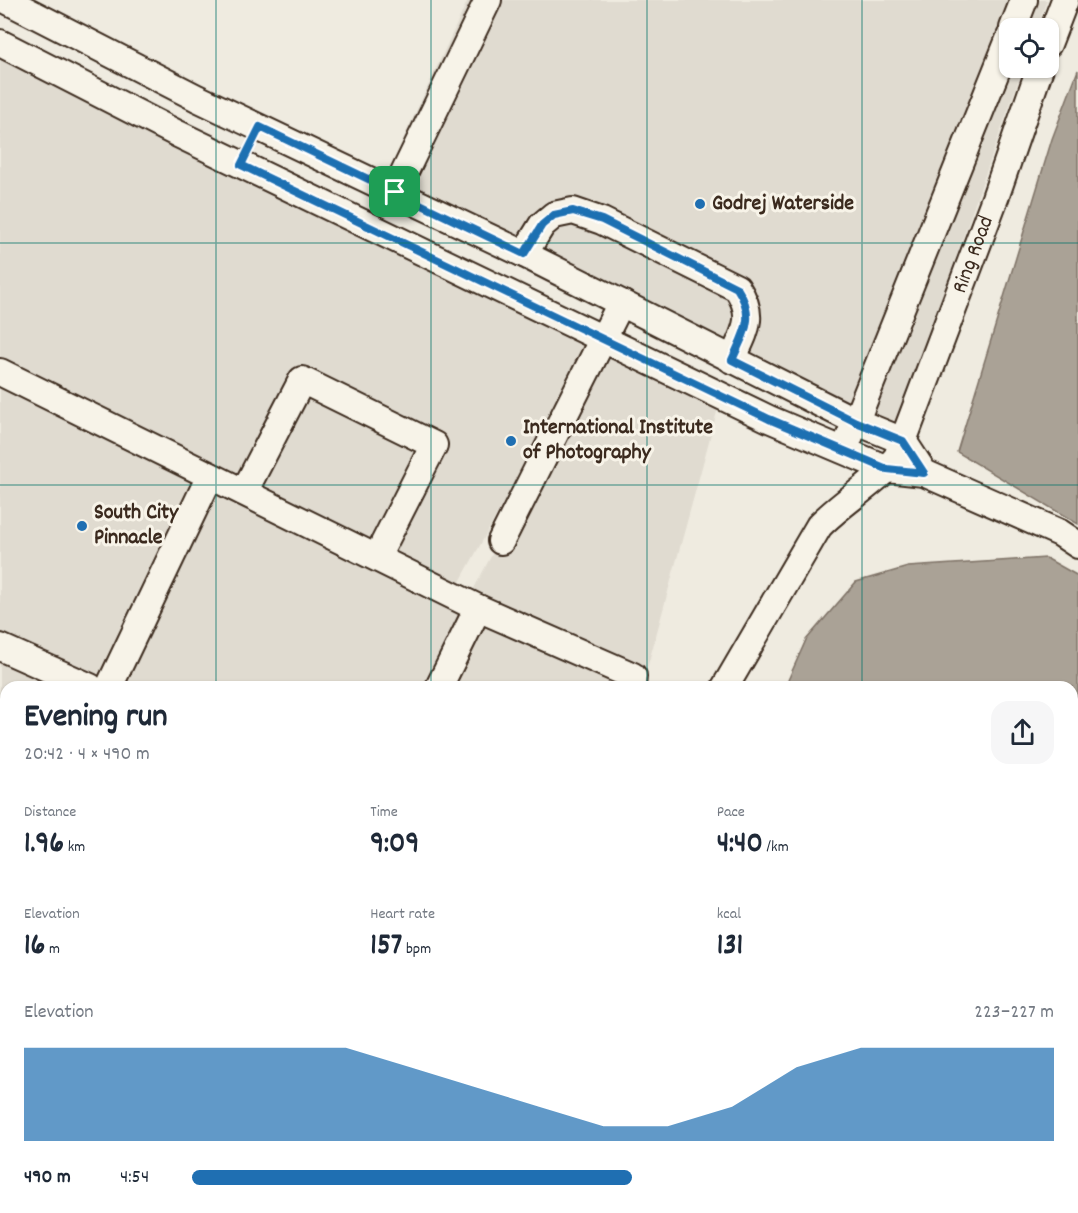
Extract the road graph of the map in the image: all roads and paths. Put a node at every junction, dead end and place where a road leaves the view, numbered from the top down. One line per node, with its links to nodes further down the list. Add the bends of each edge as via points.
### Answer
1 (6, 0): 10 (street)
2 (488, 0): 12 (street)
3 (1024, 0): 5 (street)
4 (1065, 0): 6 (street)
5 (1017, 18)
6 (1058, 18)
7 (0, 43): 11 (street)
8 (999, 64): 18 (street)
9 (1037, 78): 19 (street, Ring Road)
10 (260, 127): 11 (street); 12 (street)
11 (241, 165): 15 (street)
12 (395, 192): 13 (street)
13 (524, 254): 14 (street); 16 (street, via 542,225 554,215 573,211 602,220 737,288 747,303 747,326)
14 (621, 303): 15 (street); 16 (street)
15 (603, 338): 20 (street); 25 (street)
16 (732, 360): 18 (street)
17 (0, 372): 23 (street)
18 (856, 422): 19 (street); 20 (street)
19 (903, 441): 21 (street, Ring Road); 22 (street)
20 (843, 451): 21 (street)
21 (887, 469): 22 (street); 34 (street, Ring Road, via 840,504 819,526)
22 (924, 473): 26 (street, via 1060,533)
23 (210, 476): 24 (street); 31 (street)
24 (244, 492): 27 (street); 27 (street, via 302,380 434,446)
25 (501, 541)
26 (1078, 545)
27 (377, 557): 28 (street)
28 (478, 608): 32 (street); 33 (street, via 633,676)
29 (0, 647): 30 (street)
30 (76, 681)
31 (112, 681)
32 (442, 681)
33 (633, 681)
34 (729, 681)

